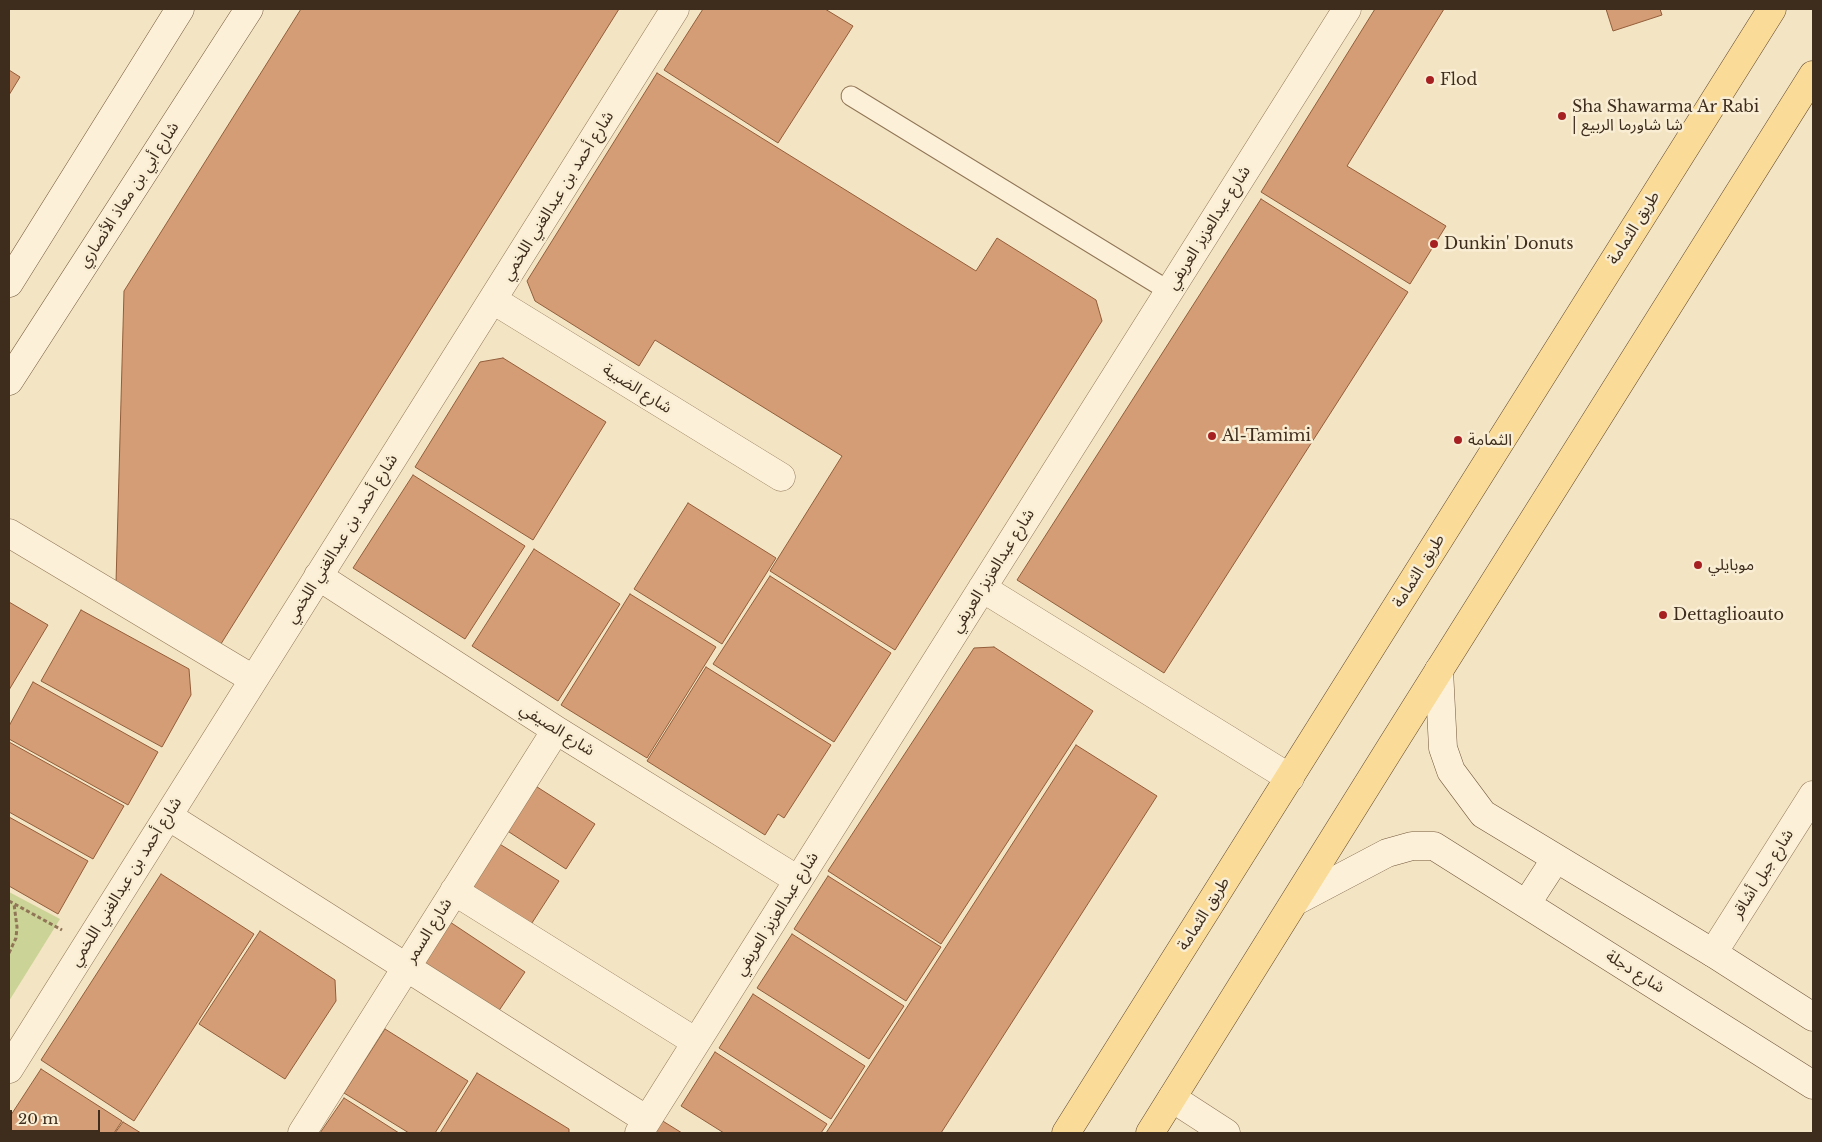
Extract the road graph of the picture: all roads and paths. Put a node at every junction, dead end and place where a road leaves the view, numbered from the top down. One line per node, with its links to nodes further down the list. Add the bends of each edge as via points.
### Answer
1 (180, 9): 8 (street)
2 (249, 9): 11 (street, شارع أبي بن معاذ الأنصاري)
3 (675, 9): 10 (street, شارع أحمد بن عبدالغني اللخمي)
4 (1772, 9): 19 (main road, طريق الثمامة)
5 (1339, 12): 9 (street, شارع عبدالعزيز العريفي)
6 (1813, 76): 16 (main road)
7 (851, 96): 9 (lane)
8 (9, 283)
9 (1169, 291): 15 (street, شارع عبدالعزيز العريفي)
10 (493, 300): 12 (street, شارع الضبية); 14 (street, شارع أحمد بن عبدالغني اللخمي)
11 (9, 381)
12 (781, 477)
13 (9, 534): 17 (street)
14 (318, 576): 17 (street, شارع أحمد بن عبدالغني اللخمي); 18 (street, شارع الصيفي)
15 (982, 588): 19 (street); 23 (street, شارع عبدالعزيز العريفي)
16 (1439, 670): 22 (street, via 1443,748 1451,771 1483,814); 26 (main road)
17 (253, 679): 21 (street, شارع أحمد بن عبدالغني اللخمي)
18 (556, 730): 23 (street, شارع الصيفي); 24 (street, شارع السمر)
19 (1290, 778): 40 (main road, طريق الثمامة)
20 (1813, 794): 31 (street, شارع جبل أشاقر)
21 (168, 816): 29 (street, شارع أحمد بن عبدالغني اللخمي); 32 (street)
22 (1555, 860): 28 (street); 31 (street)
23 (798, 880): 34 (street, شارع عبدالعزيز العريفي)
24 (454, 891): 32 (street, شارع السمر); 34 (street)
25 (9, 901): 27 (path)
26 (1296, 901): 28 (street, شارع دجلة, via 1387,853 1412,846 1434,846); 37 (main road)
27 (13, 903): 29 (path); 30 (path, via 17,926)
28 (1527, 904): 36 (street, شارع دجلة)
29 (87, 944): 35 (street, شارع أحمد بن عبدالغني اللخمي)
30 (9, 953)
31 (1713, 953): 33 (street)
32 (406, 967): 38 (street); 39 (street, شارع السمر)
33 (1813, 1017)
34 (696, 1042): 38 (street, شارع عبدالعزيز العريفي)
35 (9, 1069)
36 (1813, 1085)
37 (1172, 1098): 41 (main road); 42 (street)
38 (643, 1126)
39 (302, 1133)
40 (1066, 1133)
41 (1150, 1133)
42 (1226, 1133)

